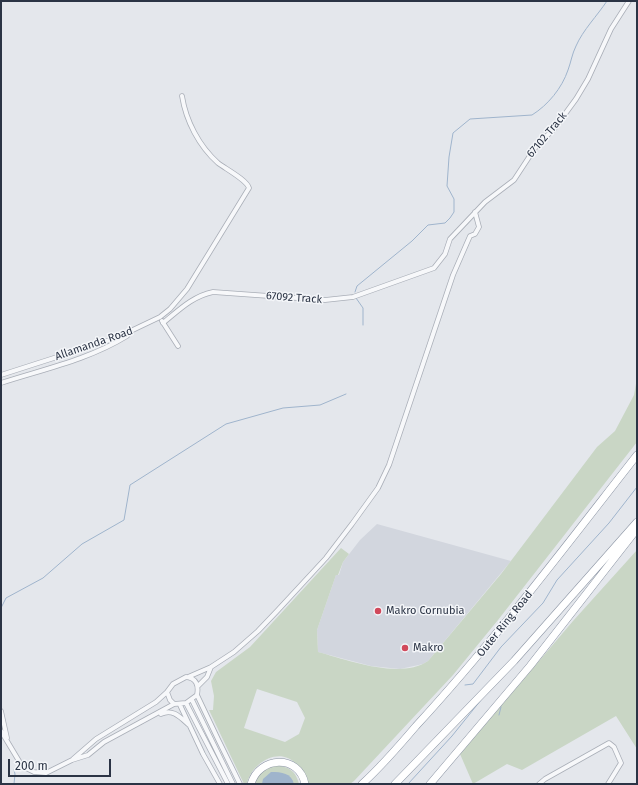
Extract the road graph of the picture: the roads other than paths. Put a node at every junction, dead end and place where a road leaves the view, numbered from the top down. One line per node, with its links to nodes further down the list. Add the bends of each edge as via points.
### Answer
1 (629, 1): 3 (street, 67102 Track, via 611,29 576,100 554,129 537,145 514,180)
2 (182, 96): 5 (street, via 191,126 207,151 249,188 187,289)
3 (475, 212): 4 (street, 67102 Track, via 450,239); 14 (street, via 479,227 475,234 470,236 453,275 389,465 378,488 326,558 278,610 244,644)
4 (445, 254): 6 (street, 67092 Track, via 439,264 429,270 353,296 311,300 213,292 199,295)
5 (160, 317): 6 (street); 7 (street)
6 (164, 323): 8 (street)
7 (138, 329): 9 (street, Allamanda Road, via 100,344); 10 (street, Allamanda Road, via 86,356)
8 (178, 346)
9 (1, 375)
10 (1, 383)
11 (637, 455): 34 (highway, Outer Ring Road, via 564,551 466,672 388,759)
12 (637, 522): 35 (highway, via 514,661)
13 (637, 529): 36 (highway, via 530,666)
14 (211, 667): 15 (street); 16 (street)
15 (188, 677): 16 (street, via 195,681); 17 (street, via 170,686)
16 (197, 691): 18 (street); 31 (street, via 216,738)
17 (167, 692): 20 (street); 27 (street, via 156,702 96,739)
18 (192, 700): 19 (street); 30 (street)
19 (186, 703): 21 (street); 29 (street)
20 (174, 704): 21 (street); 23 (street)
21 (180, 705): 24 (street)
22 (1, 711): 26 (street)
23 (149, 718): 24 (street, via 166,711 176,713); 27 (street, via 104,742 88,755)
24 (191, 727): 28 (street, via 207,763)
25 (1, 731): 26 (street)
26 (8, 743): 27 (street, via 22,766 34,772 46,773)
27 (72, 760)
28 (220, 784)
29 (228, 784)
30 (233, 784)
31 (240, 784)
32 (251, 784): 33 (highway, via 260,769 270,763 286,762 294,766 303,777)
33 (304, 784)
34 (362, 784)
35 (395, 784)
36 (430, 784)
37 (539, 784): 38 (street, via 609,743 613,745 621,761 620,767)
38 (608, 784)

